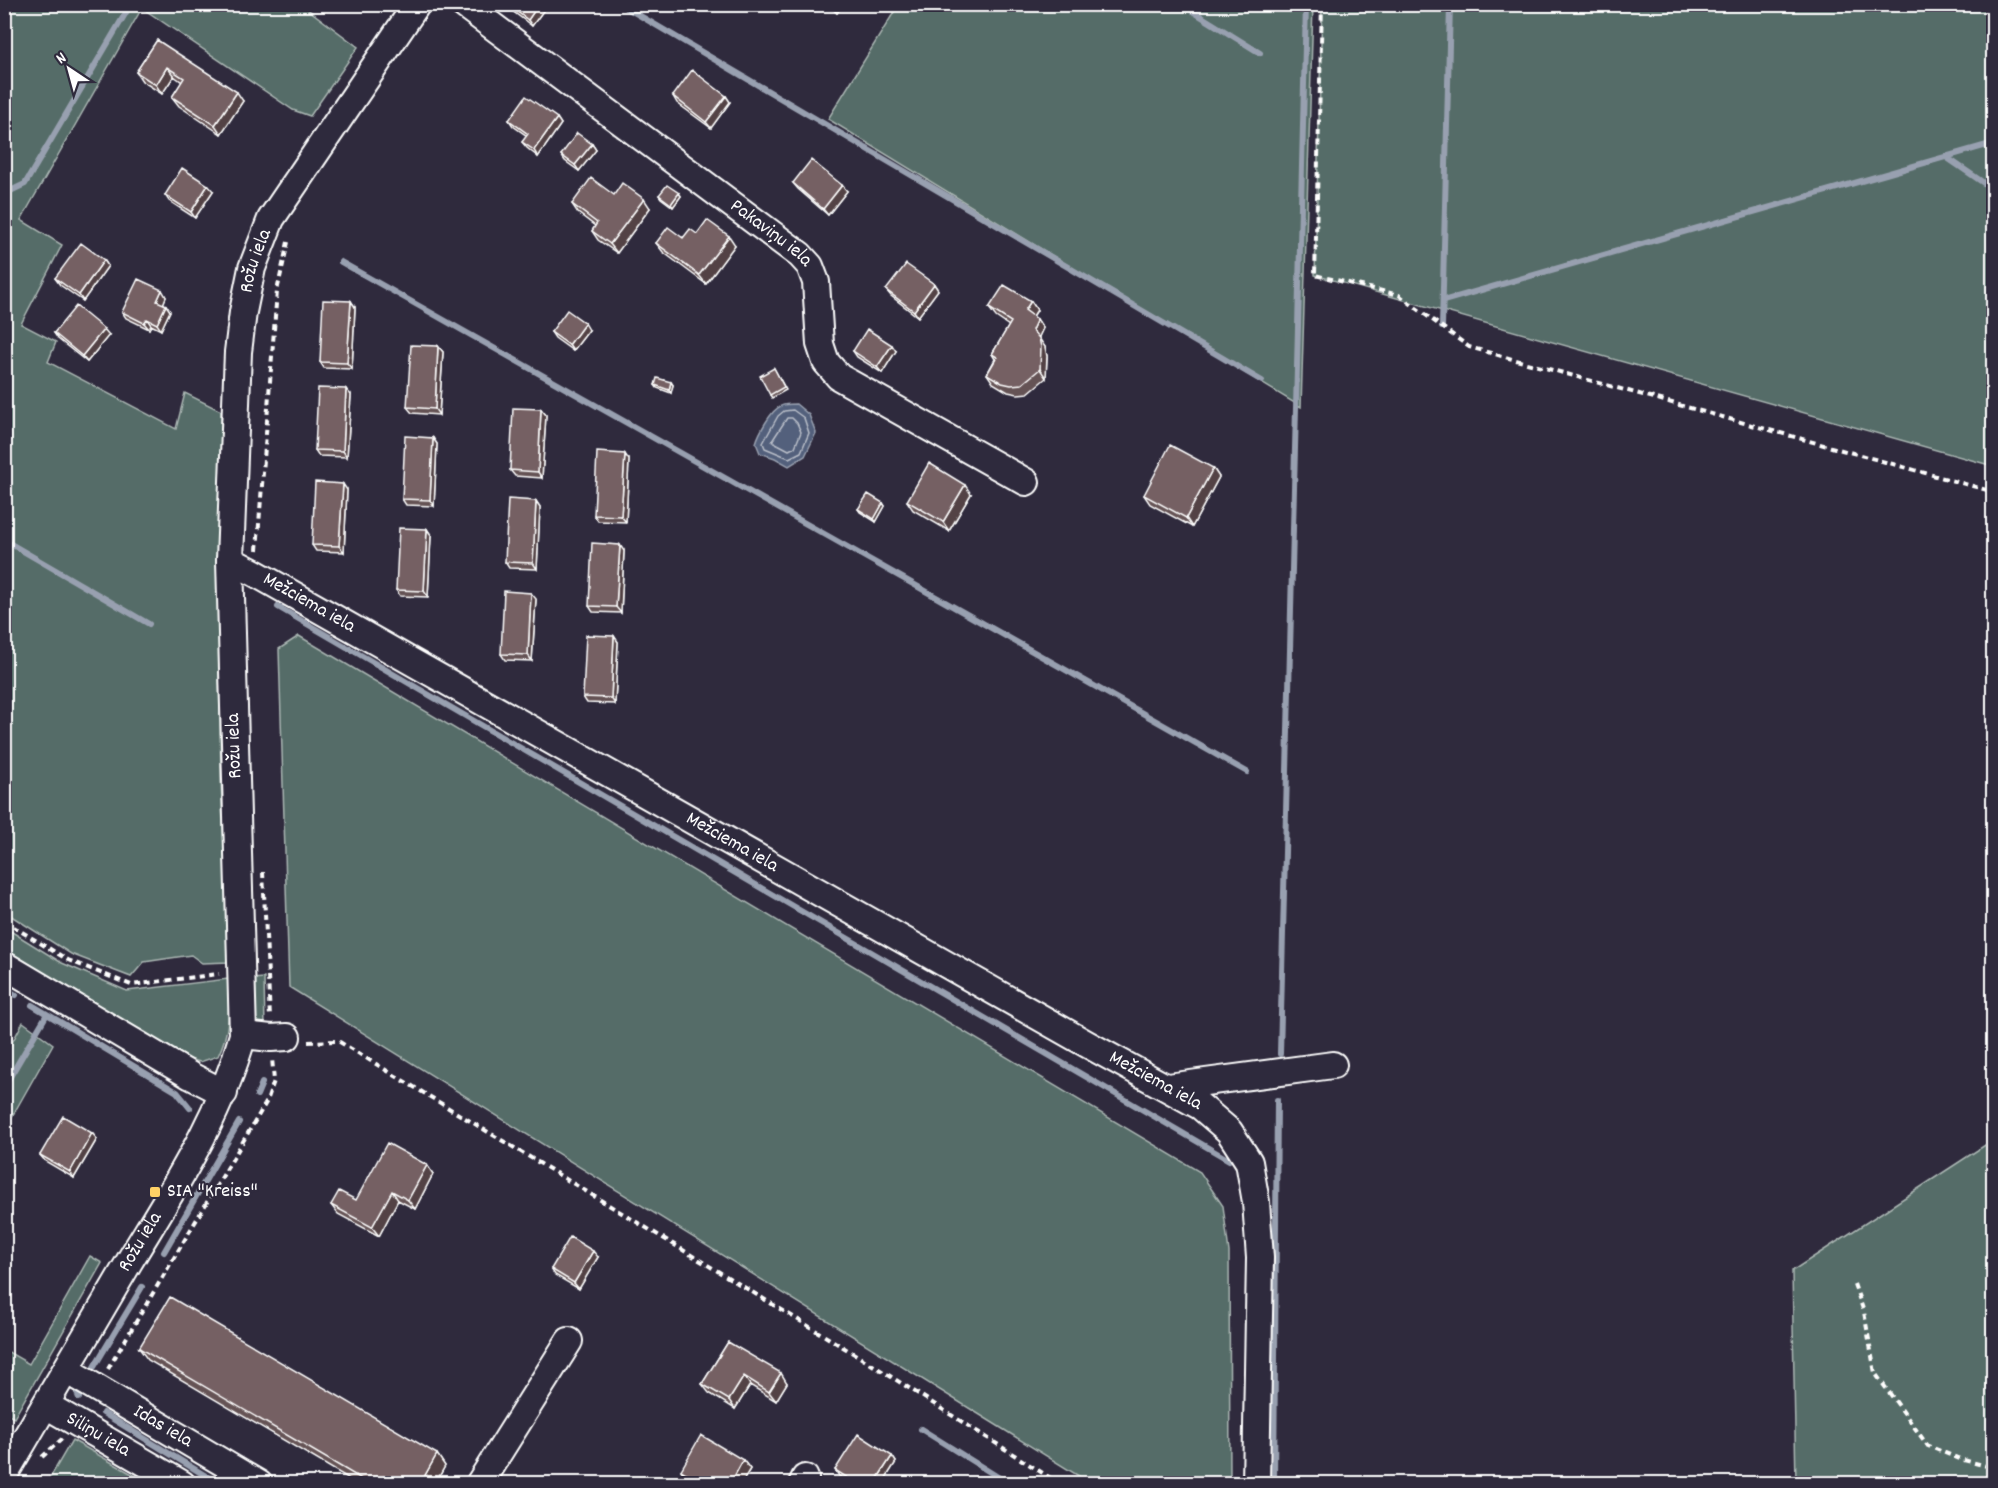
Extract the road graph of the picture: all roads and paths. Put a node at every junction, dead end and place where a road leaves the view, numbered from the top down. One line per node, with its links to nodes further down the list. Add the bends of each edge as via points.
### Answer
1 (417, 4): 6 (street, Rožu iela, via 271,219 252,268 238,352)
2 (463, 4): 4 (street, Pakaviņu iela, via 800,255 816,282 820,344 826,362 839,377)
3 (1322, 4): 5 (path, via 1315,275 1399,295 1469,347)
4 (1026, 482)
5 (1994, 492)
6 (230, 560): 10 (street, Rožu iela); 14 (street, Mežciema iela)
7 (4, 921): 10 (path, via 68,960 131,985)
8 (4, 965): 15 (street)
9 (268, 970): 10 (path)
10 (242, 972): 11 (street, Rožu iela)
11 (243, 1035): 12 (street); 15 (street, Rožu iela)
12 (287, 1037): 25 (path, via 306,1042 338,1041 812,1328)
13 (1333, 1065): 14 (street)
14 (1168, 1087): 26 (street, Mežciema iela, via 1200,1106 1229,1131 1249,1162 1260,1258)
15 (224, 1093): 18 (street, Rožu iela, via 197,1150)
16 (1854, 1284): 20 (path, via 1864,1312 1875,1373 1928,1446)
17 (569, 1341): 24 (street)
18 (66, 1370): 19 (street, Rožu iela); 23 (street, Idas iela)
19 (46, 1405): 21 (street, Rožu iela); 22 (street, Siliņu iela)
20 (1994, 1468)
21 (4, 1475)
22 (182, 1484)
23 (259, 1484)
24 (479, 1484)
25 (1060, 1484)
26 (1256, 1484)

